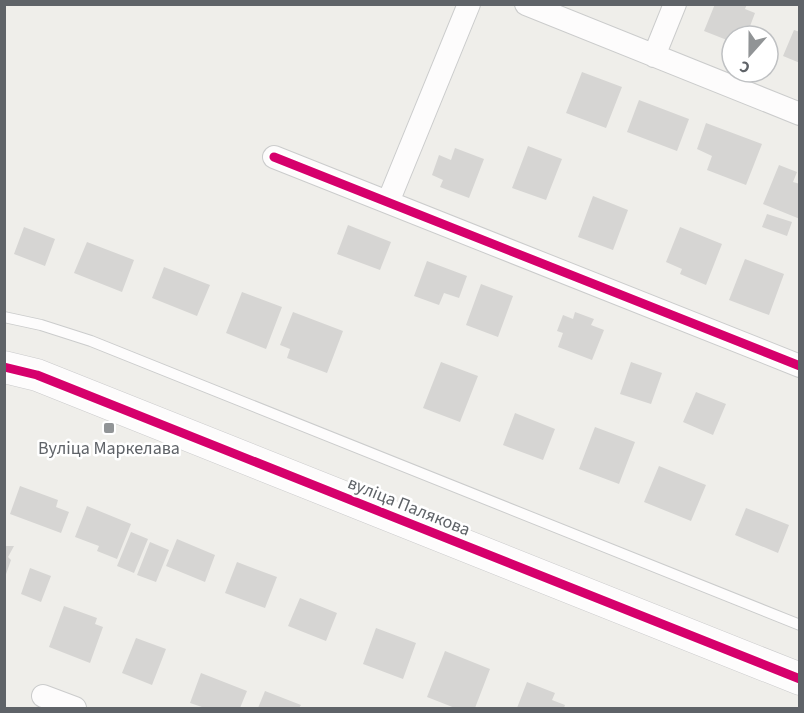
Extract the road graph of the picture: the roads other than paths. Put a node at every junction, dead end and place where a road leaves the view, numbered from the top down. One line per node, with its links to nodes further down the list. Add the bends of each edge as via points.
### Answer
1 (469, 4): 7 (street)
2 (526, 4): 4 (street)
3 (675, 4): 4 (street)
4 (654, 56): 5 (street)
5 (800, 114)
6 (274, 157): 7 (street)
7 (388, 202): 9 (street)
8 (4, 317): 11 (lane, via 91,341)
9 (800, 366)
10 (4, 367): 12 (street, вуліца Палякова, via 47,379)
11 (800, 625)
12 (800, 679)
13 (43, 696): 14 (street)
14 (75, 708)

